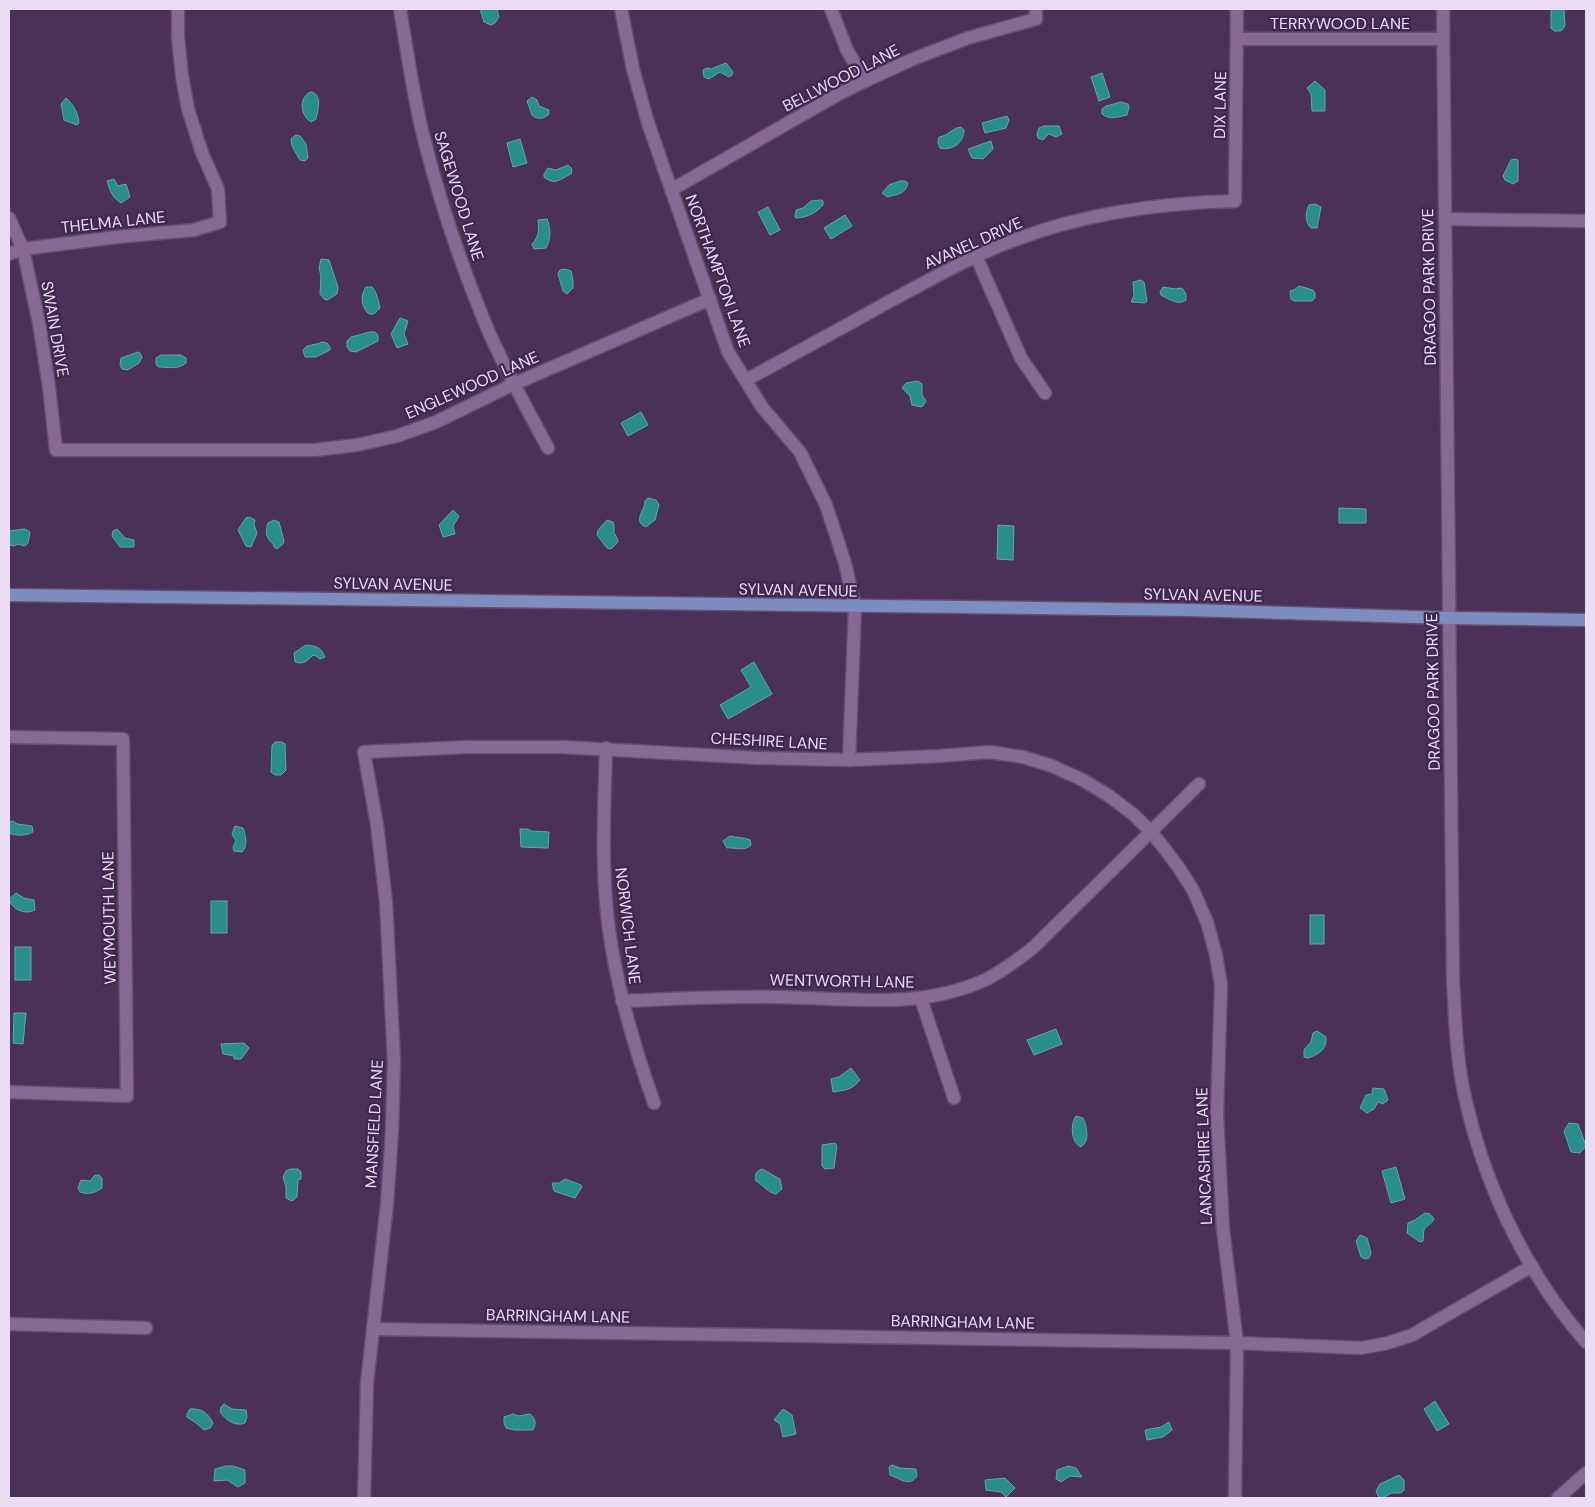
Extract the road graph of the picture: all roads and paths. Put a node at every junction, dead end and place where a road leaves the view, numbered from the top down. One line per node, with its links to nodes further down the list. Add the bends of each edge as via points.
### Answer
1 (178, 9): 16 (street, THELMA LANE, via 178,37 188,109 218,189 220,222 194,230 117,236)
2 (400, 9): 21 (street, SAGEWOOD LANE, via 423,135 440,195 459,255)
3 (621, 9): 11 (street, NORTHAMPTON LANE, via 633,69)
4 (831, 9): 10 (street, via 847,50)
5 (1237, 9): 8 (street, DIX LANE)
6 (1443, 9): 9 (street, DRAGOO PARK DRIVE)
7 (1036, 14): 10 (street, BELLWOOD LANE, via 913,59)
8 (1237, 39): 9 (street, TERRYWOOD LANE); 12 (street, DIX LANE)
9 (1443, 39): 14 (street, DRAGOO PARK DRIVE)
10 (865, 81): 11 (street, BELLWOOD LANE)
11 (671, 190): 19 (street, NORTHAMPTON LANE)
12 (1235, 201): 18 (street, AVANEL DRIVE, via 1144,207 1098,215 1012,240)
13 (9, 218): 16 (street, SWAIN DRIVE)
14 (1445, 219): 15 (street); 27 (street, DRAGOO PARK DRIVE)
15 (1586, 221)
16 (23, 249): 17 (street, THELMA LANE); 24 (street, SWAIN DRIVE, via 42,341)
17 (9, 254)
18 (976, 256): 20 (street, AVANEL DRIVE); 22 (street, via 1021,358)
19 (710, 299): 20 (street, NORTHAMPTON LANE, via 728,352); 21 (street, ENGLEWOOD LANE)
20 (746, 380): 26 (street, NORTHAMPTON LANE, via 762,407 800,452 826,506 845,563)
21 (514, 384): 23 (street, SAGEWOOD LANE); 24 (street, ENGLEWOOD LANE, via 436,422 397,436 356,445 315,450)
22 (1045, 393)
23 (548, 448)
24 (56, 450)
25 (9, 595): 26 (main road, SYLVAN AVENUE)
26 (855, 607): 27 (main road, SYLVAN AVENUE, via 1189,610); 32 (street, NORTHAMPTON LANE)
27 (1449, 618): 28 (main road, SYLVAN AVENUE); 40 (street, DRAGOO PARK DRIVE, via 1456,1037 1475,1137 1505,1216)
28 (1586, 620)
29 (9, 737): 37 (street, WEYMOUTH LANE, via 123,740 127,1096)
30 (606, 748): 31 (street, CHESHIRE LANE, via 467,747); 32 (street, CHESHIRE LANE); 36 (street, NORWICH LANE, via 606,897 611,947)
31 (364, 752): 43 (street, MANSFIELD LANE, via 386,902 394,1061 391,1150)
32 (849, 760): 34 (street, CHESHIRE LANE, via 989,752 1023,757 1083,780 1109,796)
33 (1199, 784): 34 (street, WENTWORTH LANE)
34 (1150, 831): 35 (street, WENTWORTH LANE, via 1035,946 1011,965 985,980); 45 (street, LANCASHIRE LANE, via 1193,890 1207,922 1216,955 1221,985 1217,1114 1222,1229)
35 (922, 998): 36 (street, WENTWORTH LANE, via 896,1001 776,997); 38 (street)
36 (622, 1001): 39 (street, NORWICH LANE)
37 (9, 1092)
38 (954, 1098)
39 (654, 1102)
40 (1532, 1266): 44 (street, DRAGOO PARK DRIVE); 45 (street, BARRINGHAM LANE, via 1412,1335 1388,1343 1362,1348)
41 (9, 1324): 42 (street)
42 (146, 1328)
43 (373, 1329): 45 (street, BARRINGHAM LANE); 47 (street, MANSFIELD LANE)
44 (1586, 1342)
45 (1237, 1343): 48 (street, LANCASHIRE LANE)
46 (1586, 1473): 49 (street)
47 (364, 1498)
48 (1235, 1498)
49 (1558, 1498)

